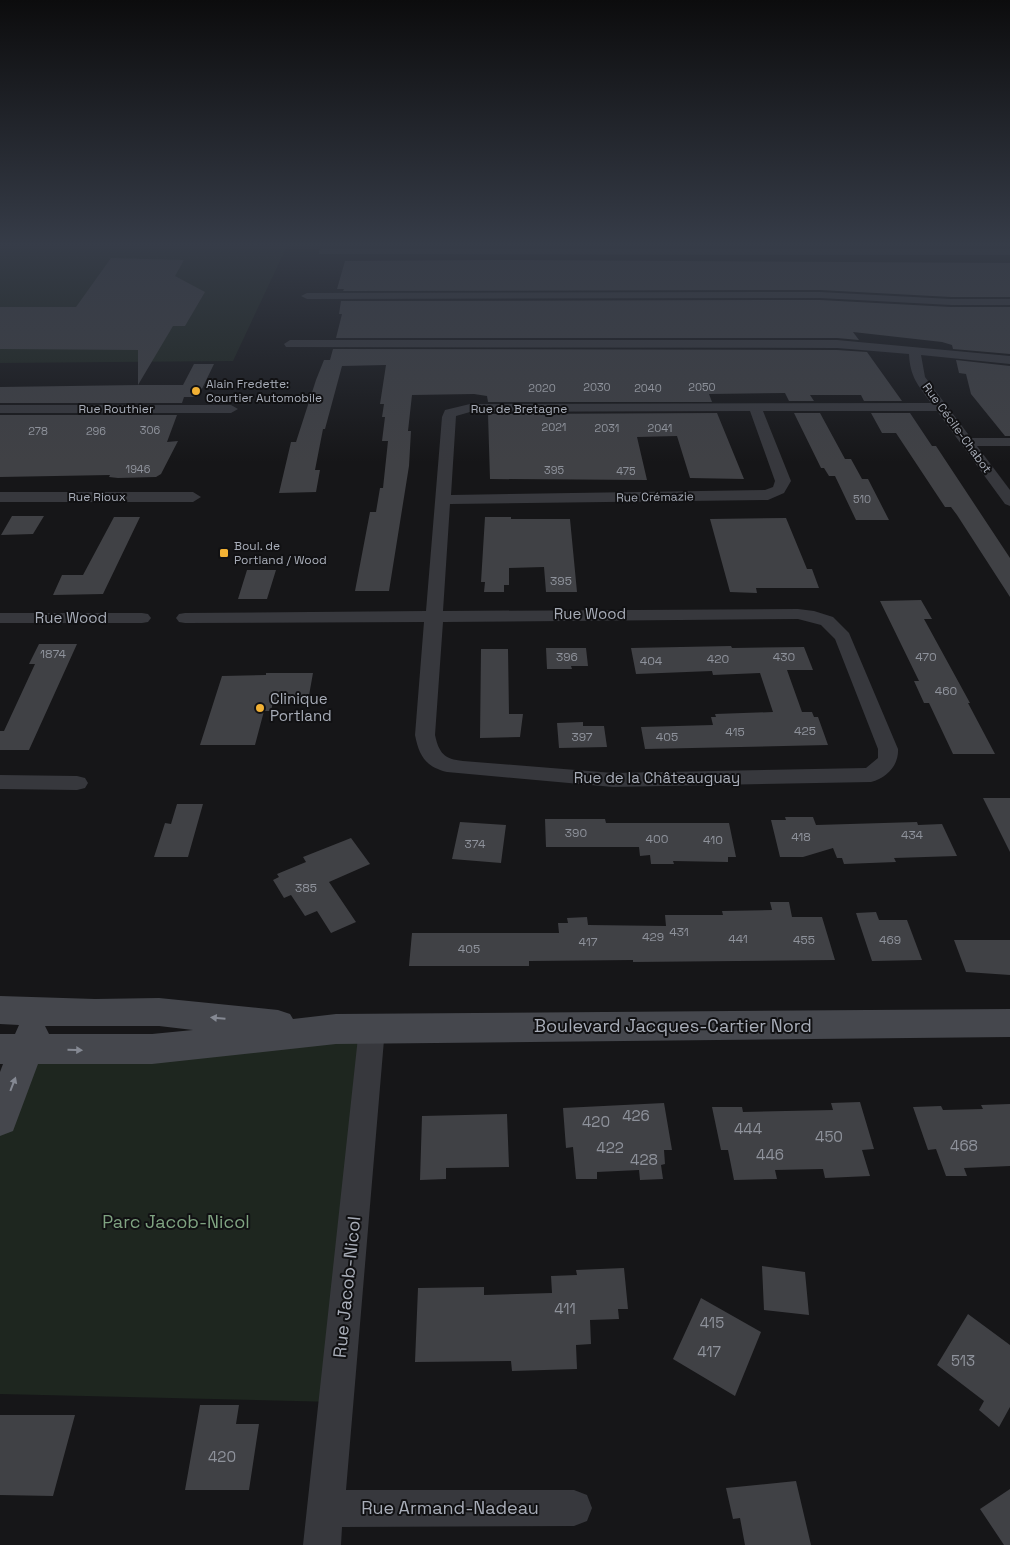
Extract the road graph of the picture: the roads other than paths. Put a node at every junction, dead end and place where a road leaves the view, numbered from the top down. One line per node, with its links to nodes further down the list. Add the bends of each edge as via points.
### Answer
1 (290, 344): 2 (street, via 837,344)
2 (915, 351): 3 (street); 4 (street, Rue Cécile-Chabot, via 916,370)
3 (1010, 360)
4 (940, 407): 5 (street, Rue de Bretagne); 8 (street, Rue Cécile-Chabot)
5 (755, 408): 12 (street, Rue de Bretagne, via 460,410 450,413); 12 (street, Rue Crémazie, via 783,481 779,490 768,495)
6 (0, 409): 7 (street, Rue Routhier)
7 (231, 409)
8 (966, 442): 9 (street); 13 (street, Rue Cécile-Chabot)
9 (1010, 442)
10 (0, 497): 11 (street, Rue Rioux)
11 (193, 497)
12 (442, 500): 14 (street, Rue de Bretagne)
13 (1010, 501)
14 (434, 614): 17 (street, Rue Wood); 18 (street, Rue de Bretagne, via 425,735); 19 (street, Rue Wood, via 814,616 827,621 843,637 888,749 888,760)
15 (0, 618): 16 (street, Rue Wood)
16 (142, 618)
17 (185, 618)
18 (434, 760): 19 (street, Rue de la Châteauguay, via 463,768 613,780 855,777 871,775)
19 (880, 768)
20 (0, 782): 21 (street)
21 (77, 783)
22 (0, 1010): 23 (street, Boulevard Jacques-Cartier Nord)
23 (40, 1011): 26 (street, Boulevard Jacques-Cartier Nord, one-way to 23, via 159,1012); 27 (street)
24 (1010, 1023): 25 (street, Boulevard Jacques-Cartier Nord)
25 (372, 1028): 26 (street, Boulevard Jacques-Cartier Nord); 30 (street, Rue Jacob-Nicol)
26 (336, 1029): 27 (street, Boulevard Jacques-Cartier Nord, one-way to 26, via 152,1048)
27 (13, 1049): 28 (street, one-way to 27)
28 (0, 1119)
29 (574, 1508): 30 (street, Rue Armand-Nadeau)
30 (326, 1509): 31 (street, Rue Jacob-Nicol)
31 (322, 1545)

